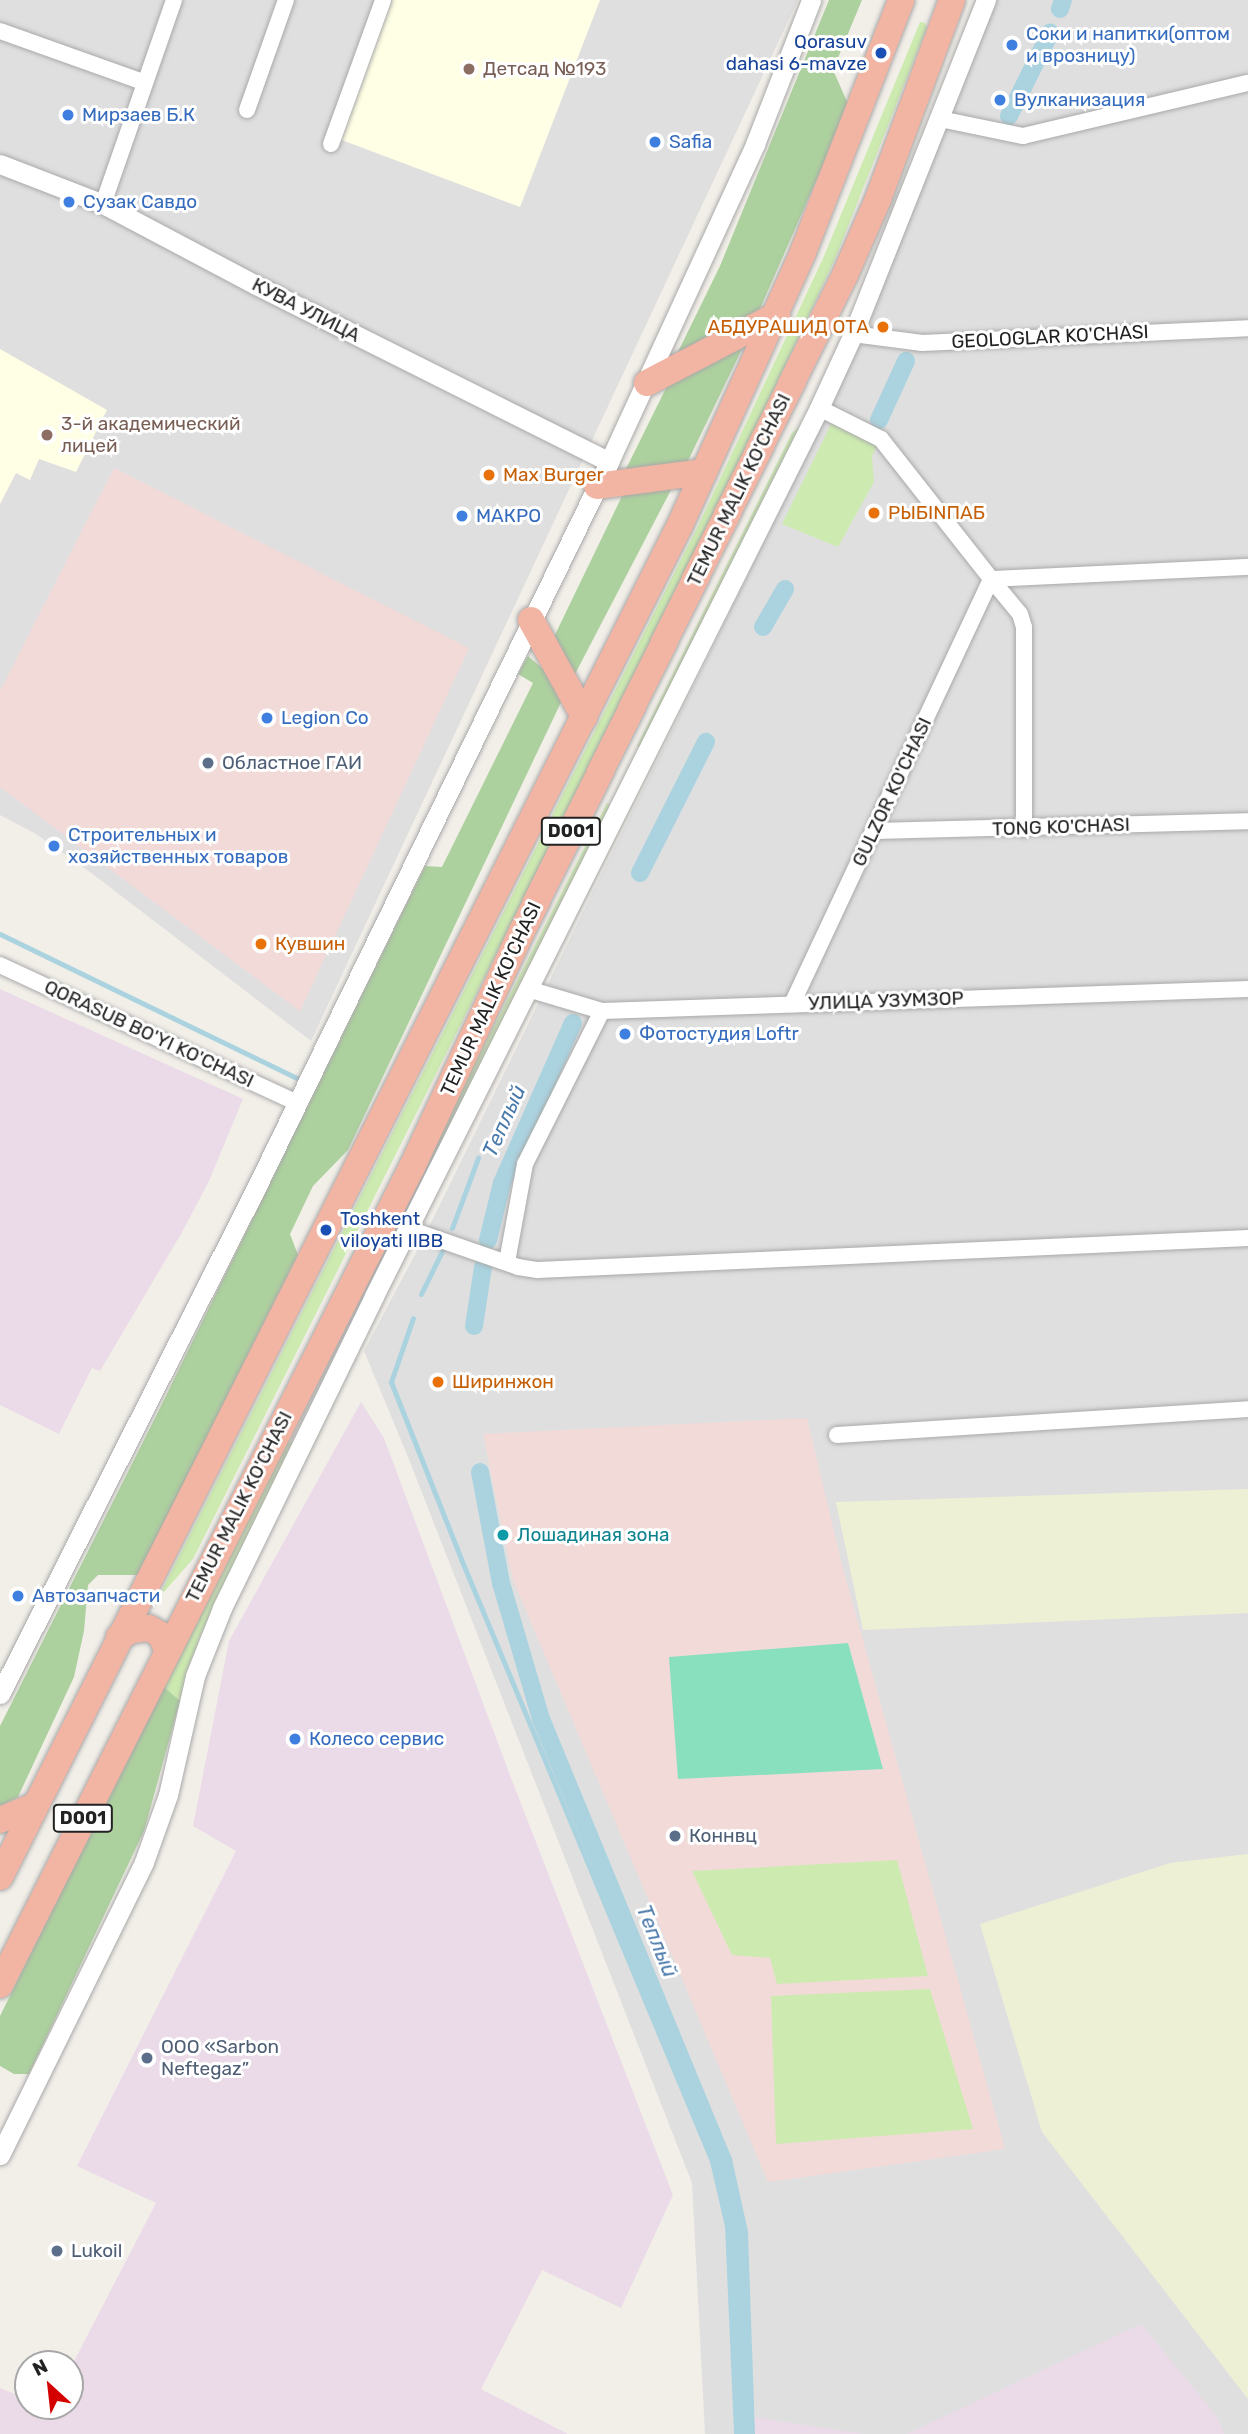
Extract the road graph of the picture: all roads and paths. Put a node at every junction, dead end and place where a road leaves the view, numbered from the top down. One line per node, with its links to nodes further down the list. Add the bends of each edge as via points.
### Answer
1 (174, 0): 9 (street)
2 (286, 0): 11 (street)
3 (383, 0): 13 (street)
4 (811, 0): 19 (street, via 755,144)
5 (901, 0): 16 (highway, TEMUR MALIK KO'CHASI / D001)
6 (986, 0): 12 (street)
7 (951, 1): 37 (highway, TEMUR MALIK KO'CHASI / D001, via 845,275 522,931)
8 (0, 31): 9 (street)
9 (143, 82): 15 (street)
10 (1248, 83): 12 (street, via 1023,136)
11 (247, 110)
12 (940, 120): 18 (street)
13 (331, 144)
14 (0, 164): 15 (street, КУВА УЛИЦА)
15 (103, 204): 21 (street, КУВА УЛИЦА)
16 (777, 315): 19 (highway); 22 (highway, TEMUR MALIK KO'CHASI / D001)
17 (1248, 328): 18 (street, GEOLOGLAR KO'CHASI, via 922,343)
18 (853, 334): 20 (street)
19 (647, 383): 21 (street)
20 (819, 408): 25 (street, via 881,439); 32 (street)
21 (609, 461): 23 (street)
22 (705, 472): 23 (highway); 27 (highway, TEMUR MALIK KO'CHASI / D001)
23 (597, 486): 26 (street)
24 (1248, 567): 25 (street)
25 (991, 579): 29 (street, via 1020,614 1024,627); 30 (street, GULZOR KO'CHASI)
26 (531, 620): 27 (highway); 36 (street)
27 (584, 717): 46 (highway, TEMUR MALIK KO'CHASI / D001)
28 (1248, 821): 29 (street, TONG KO'CHASI)
29 (1024, 829): 30 (street, TONG KO'CHASI)
30 (874, 831): 34 (street, GULZOR KO'CHASI)
31 (0, 965): 36 (street, QORASUB BO'YI KO'CHASI)
32 (528, 989): 35 (street, УЛИЦА УЗУМЗОР); 38 (street)
33 (1248, 989): 34 (street, УЛИЦА УЗУМЗОР)
34 (792, 1004): 35 (street, УЛИЦА УЗУМЗОР)
35 (603, 1012): 41 (street, via 525,1164)
36 (297, 1103): 48 (street)
37 (417, 1156): 38 (street); 45 (highway, TEMUR MALIK KO'CHASI / D001)
38 (428, 1189): 39 (street)
39 (409, 1229): 41 (street); 43 (street)
40 (1248, 1238): 41 (street, via 538,1270)
41 (507, 1262)
42 (1248, 1409): 44 (street)
43 (313, 1424): 45 (street); 53 (street, via 222,1608 198,1668 168,1795 144,1862)
44 (837, 1435)
45 (272, 1442): 47 (highway, TEMUR MALIK KO'CHASI / D001)
46 (118, 1637): 47 (highway, via 149,1628 161,1635); 49 (highway, TEMUR MALIK KO'CHASI / D001)
47 (167, 1651): 52 (highway, TEMUR MALIK KO'CHASI / D001)
48 (0, 1694)
49 (33, 1807): 50 (highway); 51 (highway, TEMUR MALIK KO'CHASI / D001)
50 (0, 1820)
51 (0, 1877)
52 (0, 1985)
53 (0, 2155)

